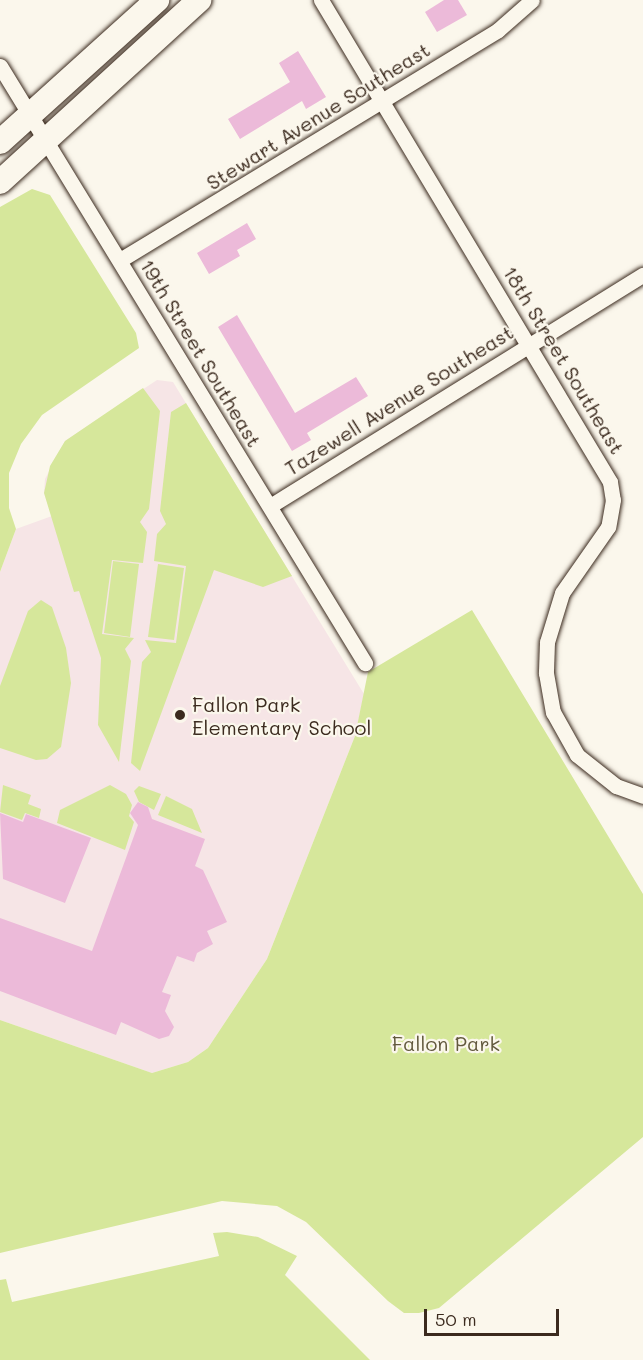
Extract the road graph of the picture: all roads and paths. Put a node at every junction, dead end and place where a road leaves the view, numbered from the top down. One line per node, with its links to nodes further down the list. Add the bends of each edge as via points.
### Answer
1 (157, 0): 7 (main road)
2 (199, 0): 8 (main road)
3 (321, 0): 6 (street, 18th Street Southeast)
4 (532, 0): 6 (street, Stewart Avenue Southeast, via 498,30)
5 (0, 66): 7 (street, 19th Street Southeast)
6 (382, 101): 11 (street, Stewart Avenue Southeast); 13 (street, 18th Street Southeast)
7 (32, 114): 8 (street, 19th Street Southeast); 9 (main road)
8 (47, 139): 10 (main road); 11 (street, 19th Street Southeast)
9 (0, 142)
10 (0, 182)
11 (120, 260): 14 (street, 19th Street Southeast)
12 (643, 274): 13 (street, Tazewell Avenue Southeast)
13 (530, 344): 14 (street, Tazewell Avenue Southeast); 16 (street, 18th Street Southeast, via 605,469 613,500 600,544 562,593 552,617 547,642 548,692 563,735 577,755 616,786)
14 (270, 506): 15 (street, 19th Street Southeast)
15 (366, 663)
16 (643, 796)

